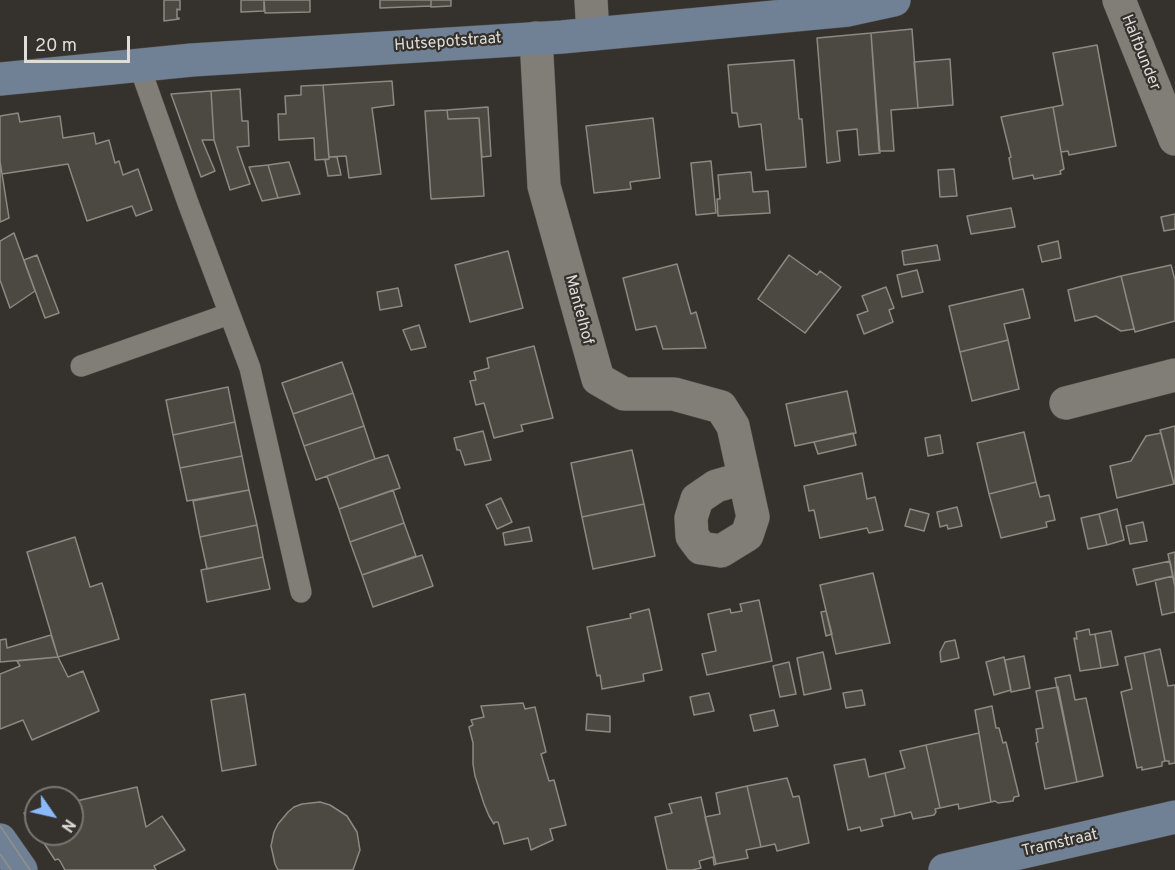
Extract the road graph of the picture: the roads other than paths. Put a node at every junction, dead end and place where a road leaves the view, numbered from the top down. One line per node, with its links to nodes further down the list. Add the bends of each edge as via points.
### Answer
1 (591, 0): 4 (street)
2 (894, 0): 4 (street, Hutsepotstraat, via 848,10)
3 (1119, 0): 8 (street, Halfbunder)
4 (593, 34): 5 (street, Hutsepotstraat)
5 (536, 39): 6 (street, Hutsepotstraat); 13 (street, Mantelhof, via 544,186 598,379 624,394 674,394 721,407 733,426)
6 (139, 65): 7 (street, Hutsepotstraat); 9 (lane)
7 (0, 79)
8 (1175, 139)
9 (229, 314): 10 (lane); 14 (lane, via 250,368)
10 (81, 366)
11 (1175, 375): 12 (street)
12 (1066, 403)
13 (744, 478)
14 (301, 592)
15 (1175, 817): 18 (street, Tramstraat)
16 (0, 840): 17 (street)
17 (21, 870)
18 (945, 870)

